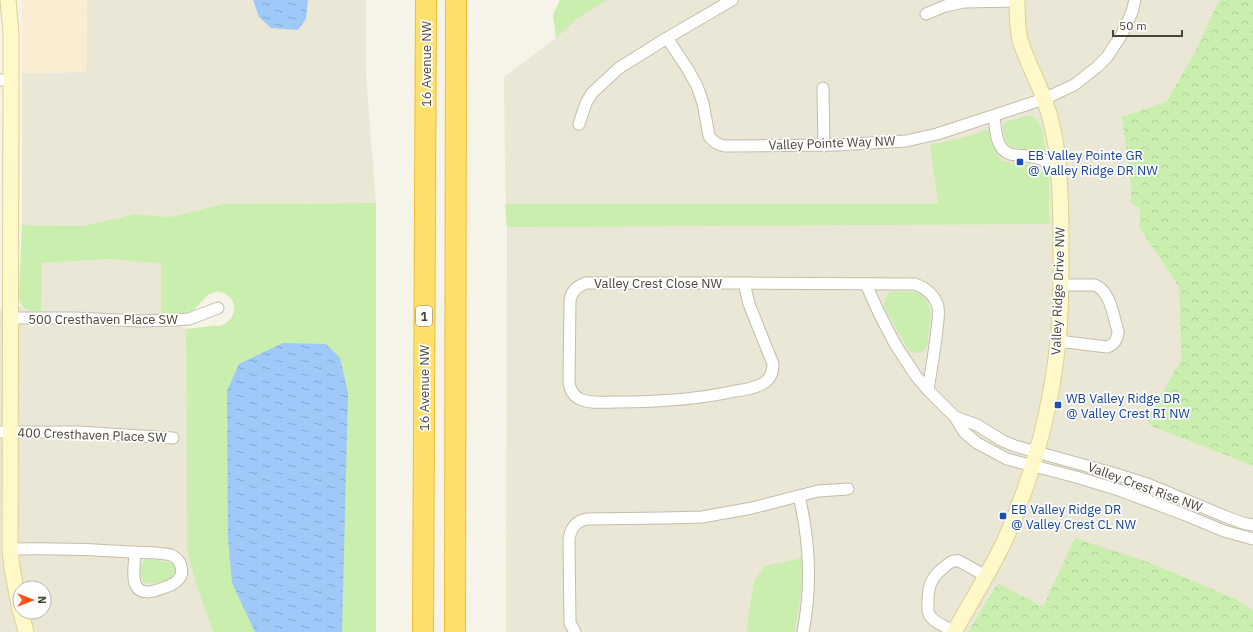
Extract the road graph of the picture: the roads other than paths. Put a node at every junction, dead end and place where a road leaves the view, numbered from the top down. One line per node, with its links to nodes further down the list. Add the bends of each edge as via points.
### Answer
1 (8, 0): 9 (street, via 11,33)
2 (426, 0): 37 (highway, 16 Avenue NW / 1)
3 (456, 0): 38 (highway)
4 (732, 0): 8 (street)
5 (1017, 0): 7 (street, via 964,2); 11 (street, Valley Ridge Drive NW, via 1020,38)
6 (1136, 0): 11 (street, Valley Pointe Way NW, via 1122,34 1107,57 1074,85)
7 (926, 14)
8 (667, 38): 13 (street, via 619,68 592,93); 14 (street, Valley Pointe Way NW, via 694,80 702,103 707,132 716,144)
9 (6, 80): 16 (street)
10 (823, 88): 14 (street)
11 (1044, 99): 12 (street, Valley Pointe Way NW); 15 (street, Valley Ridge Drive NW, via 1055,141)
12 (994, 116): 14 (street, Valley Pointe Way NW, via 938,134 906,141); 15 (street, via 1001,147 1011,154 1034,157)
13 (579, 124)
14 (824, 146)
15 (1058, 166): 19 (street, Valley Ridge Drive NW)
16 (5, 214): 21 (street)
17 (744, 283): 17 (street, Valley Crest Close NW, via 749,304 773,364 772,374 760,385 717,396 679,400 587,402 573,394 569,382 570,301 578,286 586,283); 18 (street, Valley Crest Close NW)
18 (866, 284): 23 (street, via 895,344); 23 (street, Valley Crest Close NW, via 915,284 933,297 938,314)
19 (1061, 285): 22 (street, Valley Ridge Drive NW); 22 (street, via 1095,285 1100,288 1107,296 1118,334 1113,344 1107,348)
20 (218, 308): 21 (street, 500 Cresthaven Place SW, via 189,319 175,320)
21 (10, 318): 24 (street)
22 (1058, 341): 26 (street, Valley Ridge Drive NW, via 1050,400)
23 (928, 390): 26 (street, via 955,417 977,425)
24 (5, 432): 25 (street, 400 Cresthaven Place SW, via 78,432); 31 (street)
25 (174, 438)
26 (1035, 459): 29 (street, Valley Crest Rise NW, via 1116,474); 30 (street, Valley Crest Rise NW, via 1076,477 1119,490 1224,531); 33 (street, Valley Ridge Drive NW, via 1013,521)
27 (848, 489): 28 (street, via 818,491)
28 (799, 496): 39 (street, via 702,517 587,518 578,521 571,529 569,539 570,623); 40 (street, via 807,537 809,576)
29 (1253, 525)
30 (1253, 539)
31 (10, 549): 32 (street); 34 (street)
32 (135, 552): 32 (street, via 134,580 140,590 148,593 159,590 173,585 180,577 180,562 172,556)
33 (986, 576): 41 (street, Valley Ridge Drive NW); 41 (street, via 959,561 954,561 937,573 931,582 928,594 929,614)
34 (14, 580)
35 (23, 620): 36 (street)
36 (26, 632)
37 (423, 632)
38 (454, 632)
39 (575, 632)
40 (803, 632)
41 (954, 632)

